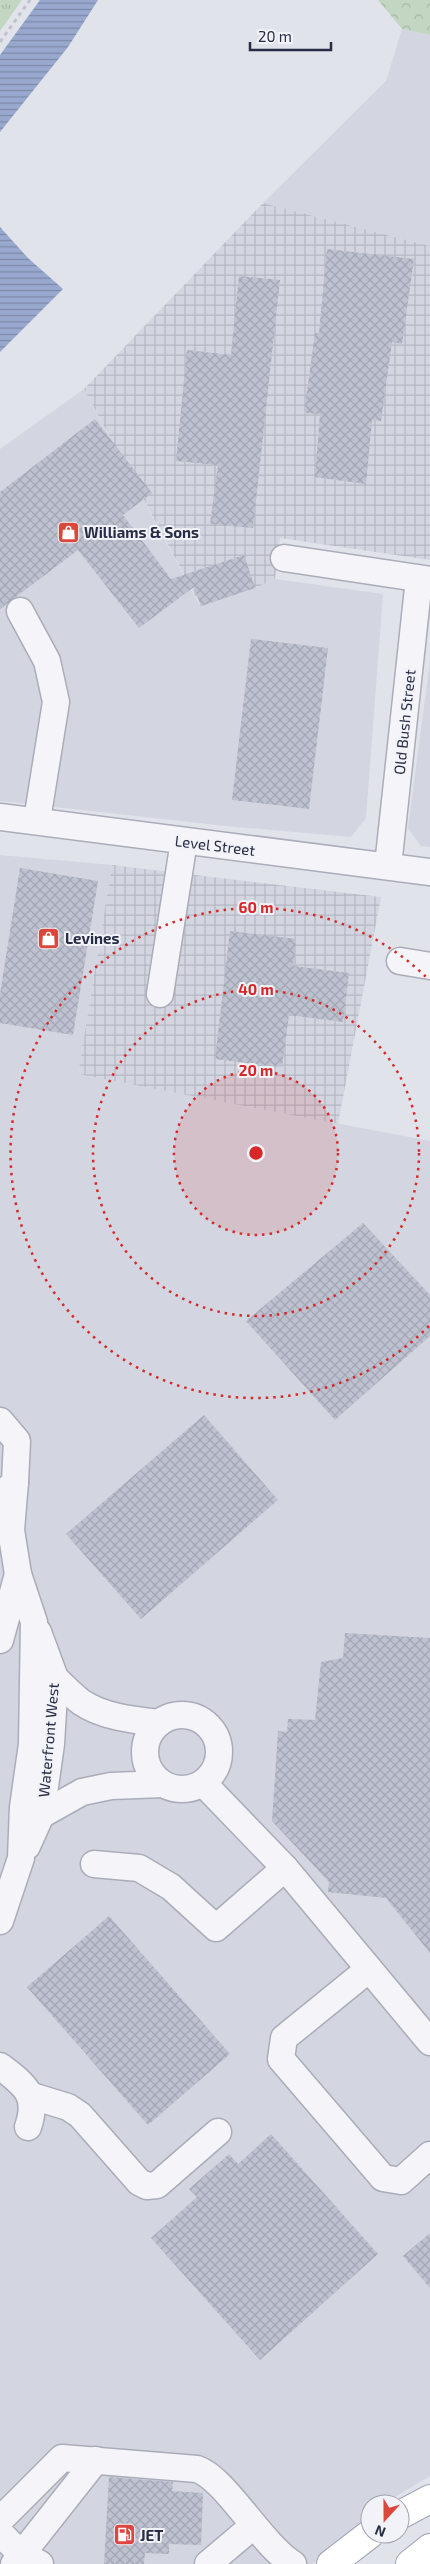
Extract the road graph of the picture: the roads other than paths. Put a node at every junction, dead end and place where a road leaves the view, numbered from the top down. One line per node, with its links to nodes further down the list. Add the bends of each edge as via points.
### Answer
1 (284, 558): 2 (street, Old Bush Street)
2 (425, 580): 7 (street, Old Bush Street)
3 (20, 611): 5 (street, via 46,661 56,702)
4 (0, 817): 5 (street, Level Street)
5 (37, 820): 6 (street, Level Street)
6 (184, 841): 7 (street, Level Street); 11 (street)
7 (388, 866): 8 (street, Level Street)
8 (430, 872)
9 (400, 961): 10 (street)
10 (430, 966)
11 (160, 994)
12 (0, 1422): 13 (street, Waterfront West, via 17,1442)
13 (8, 1490): 15 (street, Waterfront West)
14 (0, 1546): 15 (street, Waterfront West)
15 (18, 1574): 16 (street, Waterfront West); 17 (street)
16 (34, 1622): 18 (street, Waterfront West); 23 (street, Waterfront West, via 32,1744 23,1807)
17 (0, 1640)
18 (55, 1678): 19 (street, via 95,1710); 22 (street, Waterfront West, via 51,1744)
19 (159, 1723): 20 (street, via 169,1717 192,1716 213,1731 219,1745 218,1759 213,1772); 21 (street, via 150,1734 146,1754 152,1774)
20 (203, 1782): 21 (street, via 190,1788 176,1789); 25 (street)
21 (163, 1784): 22 (street, via 111,1786 82,1792)
22 (41, 1815): 23 (street, Waterfront West)
23 (22, 1858): 26 (street, Waterfront West)
24 (94, 1864): 25 (street, via 139,1868 171,1888 216,1928)
25 (285, 1868): 27 (street)
26 (1, 1909)
27 (368, 1969): 28 (street); 33 (street, via 284,2038 281,2059 383,2178 400,2181)
28 (430, 2042)
29 (0, 2066): 30 (street)
30 (32, 2096): 31 (street, via 34,2110); 32 (street, via 68,2107 80,2115 139,2182 147,2186 157,2185)
31 (28, 2127)
32 (218, 2132)
33 (430, 2155)
34 (96, 2460): 37 (street, via 62,2458); 38 (street, via 205,2471); 42 (street)
35 (430, 2499): 36 (main road)
36 (410, 2510)
37 (0, 2520)
38 (253, 2526): 43 (street); 44 (street)
39 (0, 2533): 42 (street)
40 (360, 2542): 45 (main road)
41 (430, 2548): 46 (main road)
42 (25, 2561)
43 (208, 2564)
44 (293, 2564)
45 (331, 2564)
46 (410, 2564)

